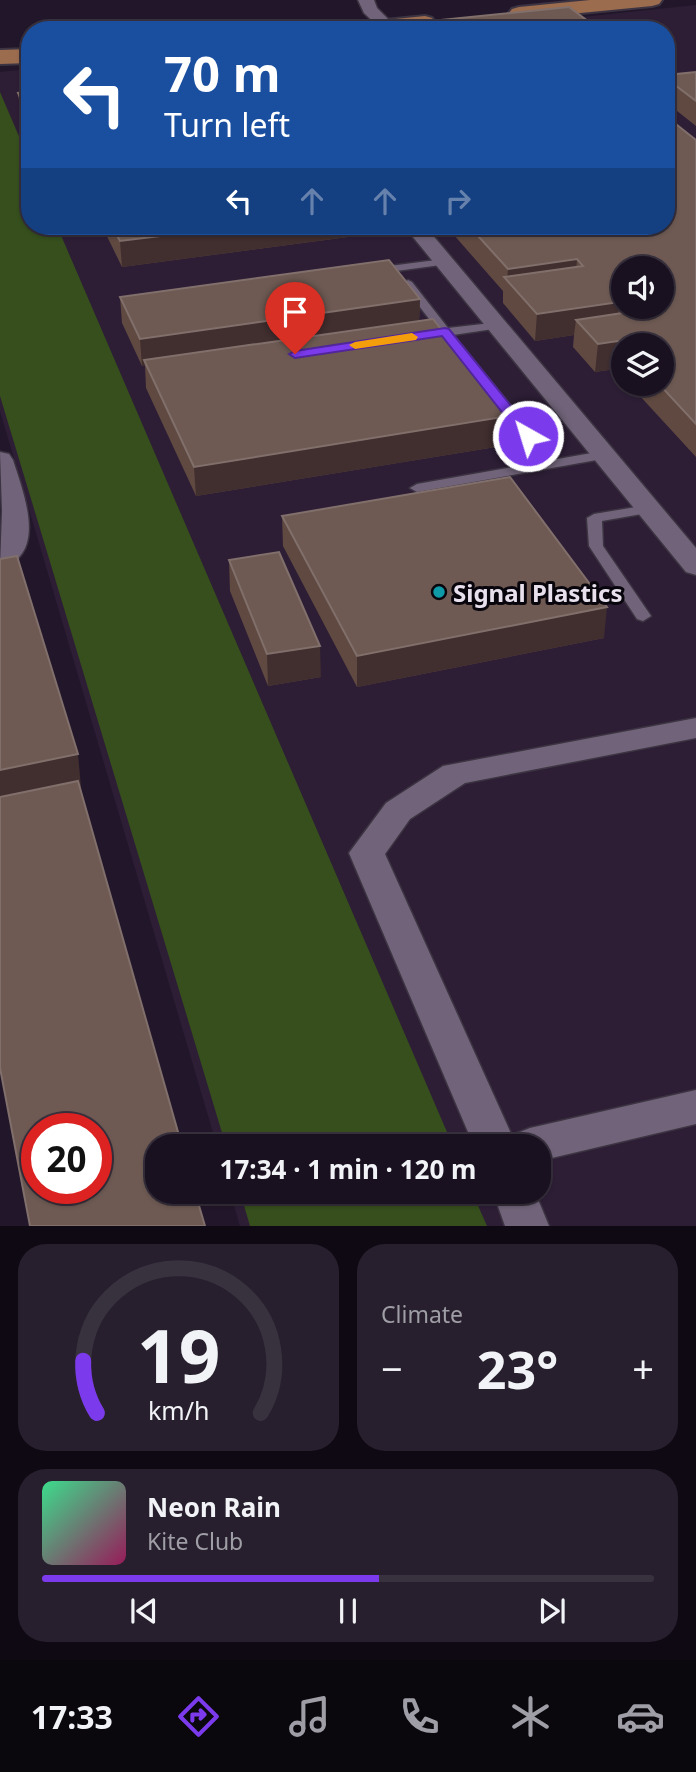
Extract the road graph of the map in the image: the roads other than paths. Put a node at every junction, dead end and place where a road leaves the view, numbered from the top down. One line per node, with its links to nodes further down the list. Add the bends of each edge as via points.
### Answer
1 (366, 0): 5 (street)
2 (652, 0): 3 (main road)
3 (499, 15)
4 (443, 20): 6 (main road)
5 (382, 21)
6 (434, 21)
7 (21, 56): 8 (main road)
8 (0, 57)
9 (422, 235): 10 (street)
10 (444, 262): 11 (lane); 13 (street)
11 (396, 268): 12 (lane); 14 (lane)
12 (355, 274)
13 (496, 325): 14 (lane); 17 (street)
14 (445, 332): 15 (lane); 16 (lane)
15 (409, 337)
16 (528, 436)
17 (603, 455): 19 (lane); 20 (street)
18 (0, 460): 21 (street, via 16,511 11,550)
19 (417, 488)
20 (648, 509): 22 (street); 23 (lane, via 594,518 596,546)
21 (0, 559)
22 (696, 566)
23 (643, 616)
24 (696, 728): 26 (street, via 455,774 398,811 367,853)
25 (696, 1107): 27 (street)
26 (490, 1134)
27 (551, 1141)
28 (518, 1204): 29 (street)
29 (527, 1226)

